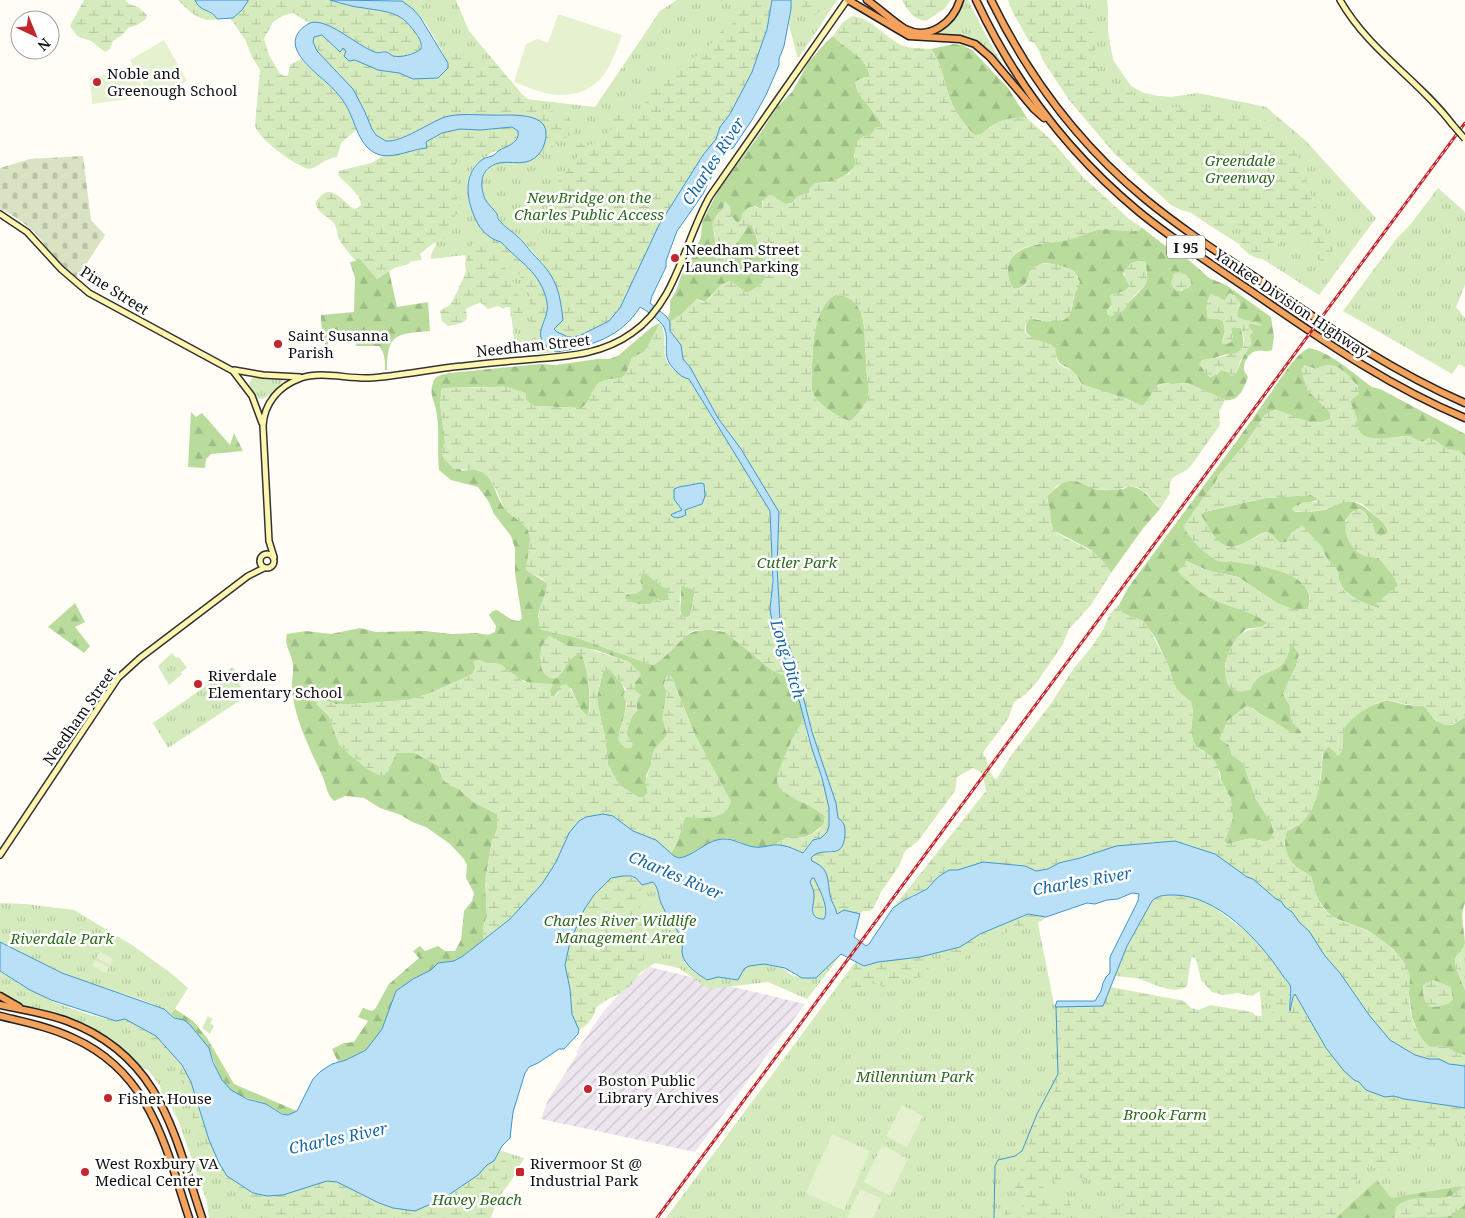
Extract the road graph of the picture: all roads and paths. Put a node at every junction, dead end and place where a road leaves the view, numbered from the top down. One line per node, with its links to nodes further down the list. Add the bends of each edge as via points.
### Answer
1 (847, 0): 7 (highway, via 910,36 960,39 979,46 1034,109); 11 (main road, Needham Street, via 705,205 660,304 637,330 623,340 588,354 375,377)
2 (868, 0): 3 (highway, via 904,28 924,32 948,22)
3 (960, 0)
4 (976, 0): 7 (highway, Yankee Division Highway / I 95, via 1009,63)
5 (991, 0): 13 (highway, Yankee Division Highway / I 95, via 1021,56 1057,107 1103,160 1143,197 1354,345 1415,380)
6 (1340, 0): 8 (main road, bridge, via 1372,44)
7 (1055, 127): 15 (highway, Yankee Division Highway / I 95, via 1109,185 1170,235 1357,363)
8 (1465, 139)
9 (0, 214): 10 (main road, Pine Street, via 27,232 60,269 89,293)
10 (231, 369): 11 (main road, Pine Street); 12 (main road, Pine Street)
11 (303, 378): 14 (main road, Needham Street, via 280,390)
12 (250, 394): 14 (main road, Pine Street); 16 (main road, Pine Street)
13 (1465, 403)
14 (265, 411): 16 (main road, Needham Street)
15 (1465, 418)
16 (263, 426): 17 (main road, Needham Street)
17 (269, 541): 18 (main road, Needham Street); 19 (main road, Needham Street)
18 (264, 554): 19 (main road); 20 (main road)
19 (274, 557): 21 (main road, via 273,566)
20 (260, 560): 21 (main road); 22 (main road, Needham Street)
21 (264, 568): 22 (main road, Needham Street)
22 (248, 576): 23 (main road, Needham Street, via 118,678)
23 (0, 855)
24 (0, 996): 26 (highway)
25 (0, 1005): 26 (highway)
26 (26, 1011): 28 (highway, via 64,1020 96,1035 129,1061)
27 (0, 1018): 29 (highway, via 57,1031 85,1044 116,1066)
28 (152, 1088): 29 (highway); 31 (highway, via 172,1125)
29 (141, 1095): 30 (highway, via 156,1122)
30 (189, 1218)
31 (202, 1218)

